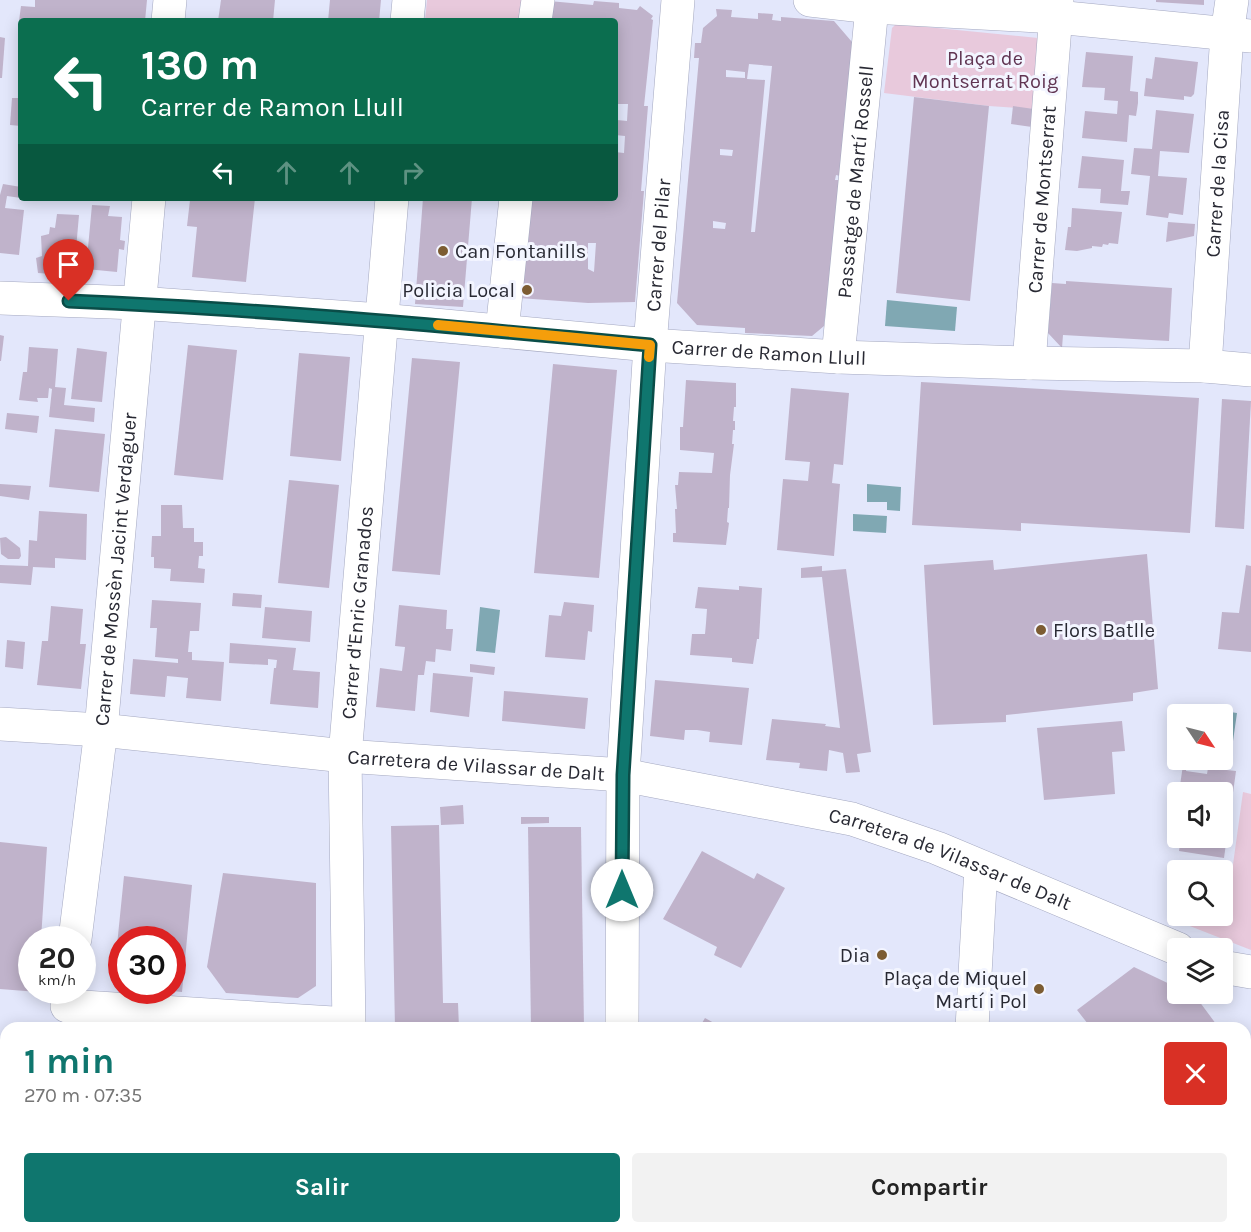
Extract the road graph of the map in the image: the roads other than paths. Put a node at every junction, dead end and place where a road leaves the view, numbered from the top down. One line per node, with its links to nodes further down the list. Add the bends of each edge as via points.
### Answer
1 (170, 0): 9 (street)
2 (409, 0): 10 (street)
3 (538, 0): 11 (street)
4 (678, 0): 20 (street, Carrer del Pilar)
5 (810, 0): 7 (street)
6 (1232, 0): 12 (street, Carrer de la Cisa)
7 (872, 7): 8 (street); 21 (street, Passatge de Martí Rossell)
8 (1057, 9): 12 (street); 22 (street, Carrer de Montserrat)
9 (168, 18)
10 (407, 18)
11 (535, 18)
12 (1239, 35): 23 (street, Carrer de la Cisa)
13 (149, 201): 17 (street, Carrer de Mossèn Jacint Verdaguer)
14 (392, 201): 18 (street, Carrer d'Enric Granados)
15 (516, 201): 19 (street)
16 (0, 298): 17 (street, Carrer de Ramon Llull)
17 (138, 303): 18 (street, Carrer de Ramon Llull); 26 (street, Carrer de Mossèn Jacint Verdaguer)
18 (381, 321): 19 (street, Carrer de Ramon Llull); 27 (street, Carrer d'Enric Granados)
19 (502, 331): 20 (street, Carrer de Ramon Llull)
20 (650, 345): 21 (street, Carrer de Ramon Llull); 28 (street, Carrer del Pilar)
21 (838, 357): 22 (street, Carrer de Ramon Llull)
22 (1029, 363): 23 (street, Carrer de Ramon Llull)
23 (1205, 366): 24 (street, Carrer de Ramon Llull)
24 (1251, 370)
25 (0, 724): 26 (street, Carretera de Vilassar de Dalt)
26 (101, 730): 27 (street, Carretera de Vilassar de Dalt); 30 (street, Carrer de Mossèn Jacint Verdaguer)
27 (345, 756): 28 (street, Carretera de Vilassar de Dalt); 36 (street, Carrer d'Enric Granados)
28 (623, 775): 29 (street, Carretera de Vilassar de Dalt, via 852,819); 37 (street, Carrer del Pilar)
29 (981, 867): 31 (street, Carretera de Vilassar de Dalt); 38 (street)
30 (77, 926)
31 (1167, 944)
32 (1233, 969): 33 (street)
33 (1251, 972)
34 (67, 1008): 35 (street)
35 (286, 1022)
36 (349, 1022)
37 (622, 1022)
38 (972, 1022)

